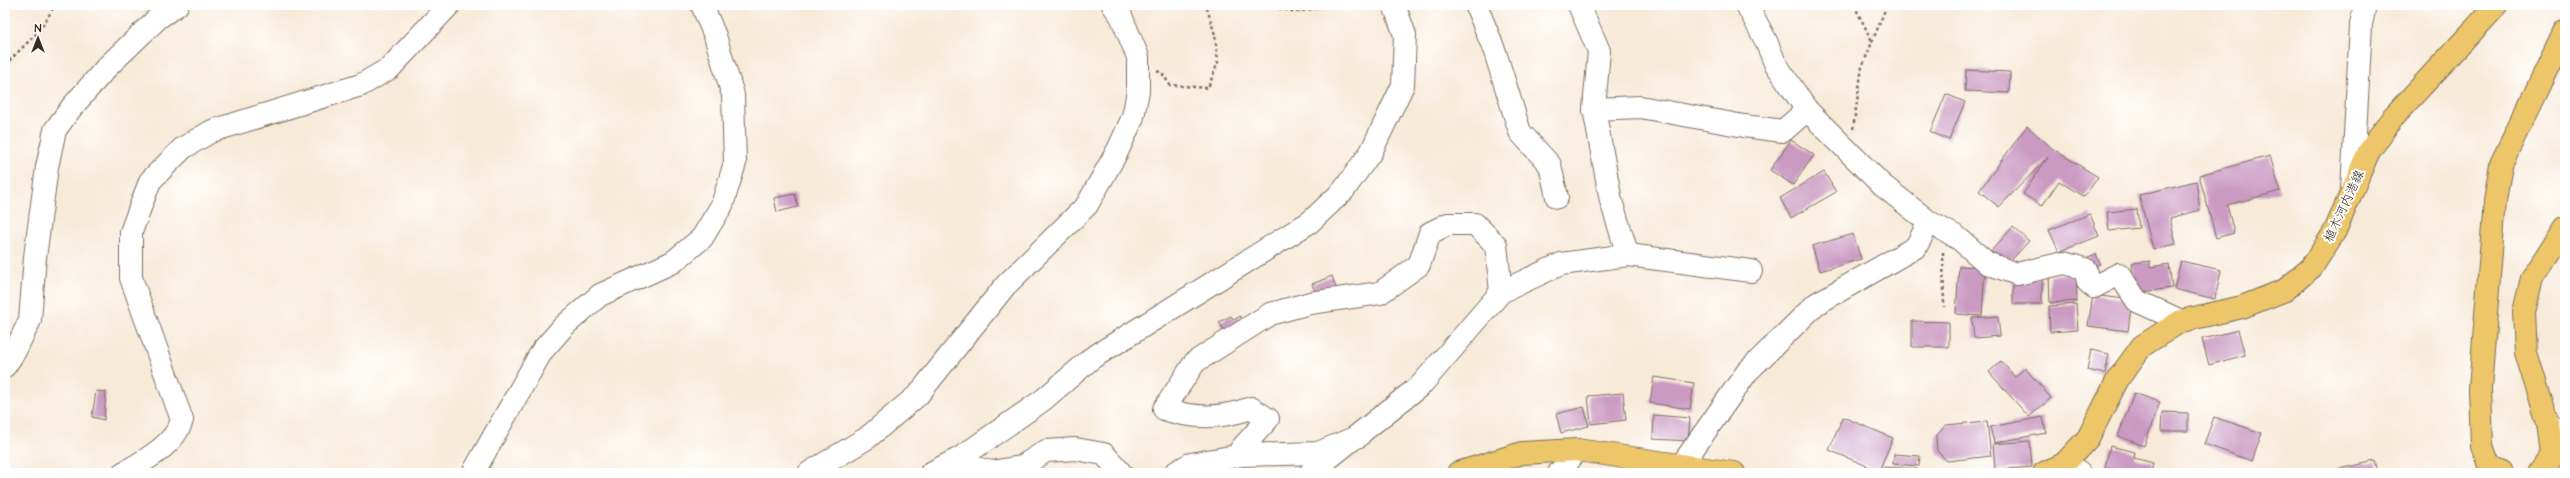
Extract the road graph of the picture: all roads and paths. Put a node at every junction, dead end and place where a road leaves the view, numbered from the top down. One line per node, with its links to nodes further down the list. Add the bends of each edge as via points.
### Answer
1 (54, 5): 20 (path, via 40,30)
2 (177, 5): 34 (street, via 158,18 106,67 55,130 45,182 30,320 15,352)
3 (449, 5): 43 (street, via 384,72 362,85 212,131 183,148 150,181 132,232 132,278 182,420 180,427 155,455)
4 (702, 5): 44 (street, via 715,36 733,95 735,163 722,205 702,238 673,262 600,295 564,326 542,352)
5 (1113, 5): 19 (street, via 1122,16 1138,56)
6 (1206, 5): 19 (path, via 1215,35 1218,62 1208,88 1170,85 1162,72)
7 (1261, 5): 8 (path, via 1297,12)
8 (1332, 5)
9 (1394, 5): 40 (street, via 1405,35 1403,85 1371,152 1343,191 1310,222 1092,358 1043,400)
10 (1476, 5): 25 (street, via 1495,52 1520,132 1550,165)
11 (1579, 5): 21 (street, via 1599,51)
12 (1747, 5): 22 (street, via 1775,63)
13 (1854, 5): 18 (path)
14 (1887, 5): 18 (path)
15 (2366, 5): 24 (street, via 2361,33)
16 (2497, 5): 24 (main road, 植木河内港線, via 2393,117 2368,153)
17 (2565, 31): 54 (main road, via 2502,164 2495,201 2480,389 2482,446 2488,465)
18 (1872, 41): 23 (path, via 1862,67)
19 (1138, 64): 45 (street, via 1138,92 1133,117 1087,205 1005,286 918,395 867,438)
20 (5, 65)
21 (1594, 110): 22 (street, via 1640,107 1783,131); 29 (street, via 1611,201)
22 (1807, 110): 23 (street)
23 (1850, 153): 26 (street, via 1882,185)
24 (2351, 193): 33 (main road, 植木河内港線, via 2335,231 2312,267 2284,290 2242,307)
25 (1557, 197)
26 (1929, 222): 33 (street, via 1957,237 1987,263 2017,274 2064,263 2085,269 2088,282 2094,287 2120,274 2137,302); 41 (street, via 1916,247 1816,304 1758,361 1747,372)
27 (2565, 227): 35 (main road, via 2532,278 2524,312 2526,353)
28 (1943, 249): 32 (path)
29 (1628, 255): 30 (street); 31 (street, via 1561,264)
30 (1751, 271)
31 (1500, 292): 36 (street, via 1421,386); 39 (street, via 1496,245 1475,224 1448,224 1430,233 1419,265 1380,293 1310,303 1270,314 1226,341 1195,362 1164,409 1184,416 1230,416 1251,408 1268,419 1241,449)
32 (1944, 307)
33 (2181, 321): 42 (main road, 植木河内港線, via 2142,346 2118,379)
34 (5, 366)
35 (2548, 423): 37 (street); 55 (main road, via 2552,454)
36 (1359, 436): 39 (street, via 1318,453); 49 (street)
37 (2565, 442)
38 (1577, 450): 41 (main road); 50 (main road, via 1522,453); 51 (street)
39 (1242, 455): 48 (street, via 1190,464)
40 (960, 458): 46 (street); 47 (street, via 964,465 991,472 1021,467 1046,451 1075,449 1104,454)
41 (1681, 466): 52 (main road)
42 (2072, 468): 53 (main road, 植木河内港線)
43 (123, 473)
44 (473, 473)
45 (809, 473)
46 (931, 473)
47 (1121, 473)
48 (1175, 473)
49 (1310, 473)
50 (1458, 473)
51 (1559, 473)
52 (1734, 473)
53 (2044, 473)
54 (2502, 473)
55 (2538, 473)

